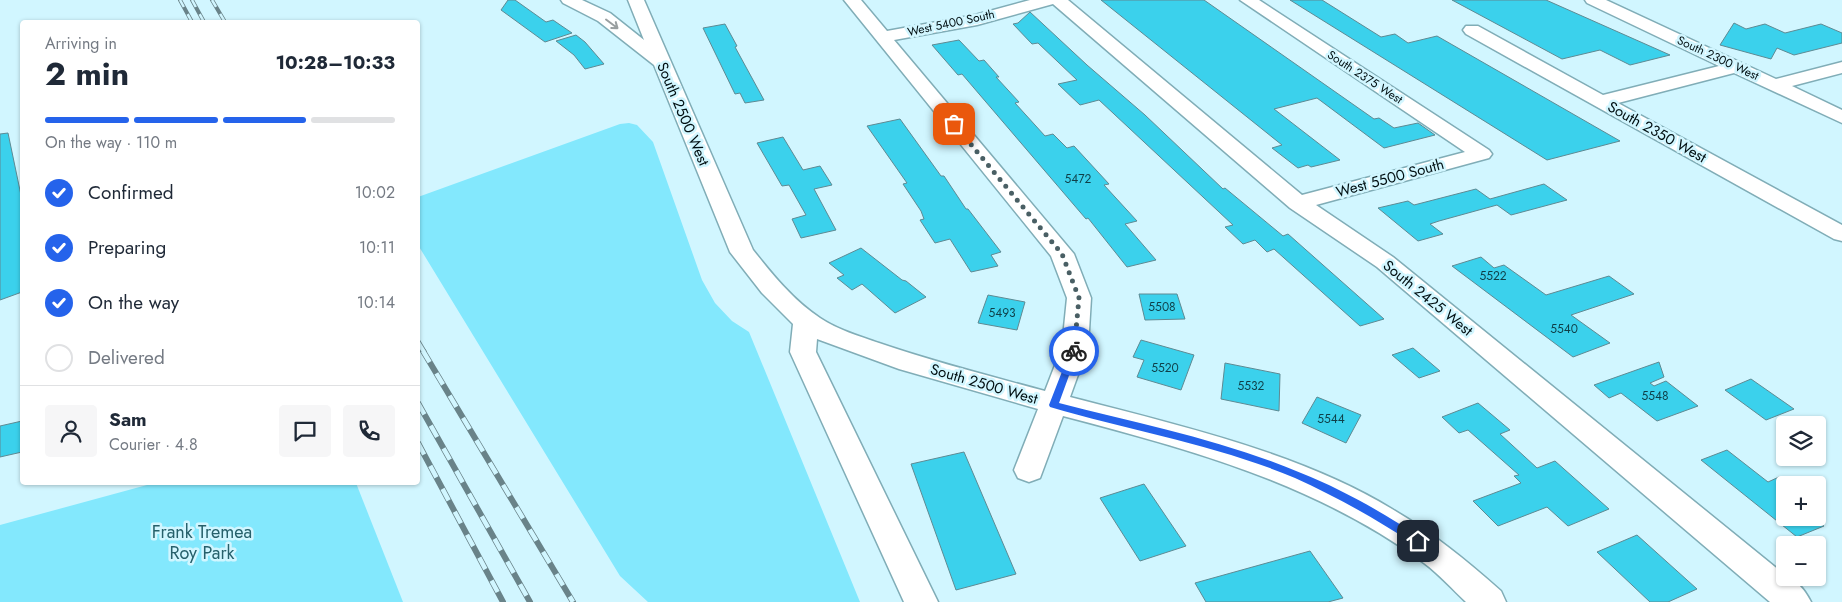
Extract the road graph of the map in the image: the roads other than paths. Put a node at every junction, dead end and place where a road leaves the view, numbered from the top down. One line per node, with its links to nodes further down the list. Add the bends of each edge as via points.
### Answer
1 (569, 0): 10 (street, one-way to 10, via 604,17)
2 (636, 0): 10 (street, South 2500 West)
3 (852, 0): 9 (street)
4 (1048, 0): 9 (street, West 5400 South, via 977,20)
5 (1058, 0): 17 (street, South 2425 West)
6 (1248, 0): 16 (street, South 2375 West)
7 (1593, 0): 11 (street, South 2300 West)
8 (1472, 30): 14 (street, South 2350 West)
9 (882, 37): 20 (street, via 1062,254 1079,298 1075,347)
10 (660, 61): 19 (street, South 2500 West, via 742,252 768,288)
11 (1736, 67): 13 (street, South 2300 West); 14 (street)
12 (1842, 67): 13 (street)
13 (1775, 85): 15 (street, South 2300 West)
14 (1601, 101): 18 (street, South 2350 West)
15 (1842, 117)
16 (1482, 154): 17 (street, West 5500 South)
17 (1298, 203): 24 (street, South 2425 West, via 1385,262)
18 (1842, 234)
19 (806, 321): 20 (street, South 2500 West, via 835,337 892,358); 22 (street, via 803,352)
20 (1054, 405): 21 (street); 23 (street, South 2500 West, via 1215,447 1297,475 1360,504 1418,541)
21 (1029, 470)
22 (921, 602)
23 (1489, 602)
24 (1794, 602)

